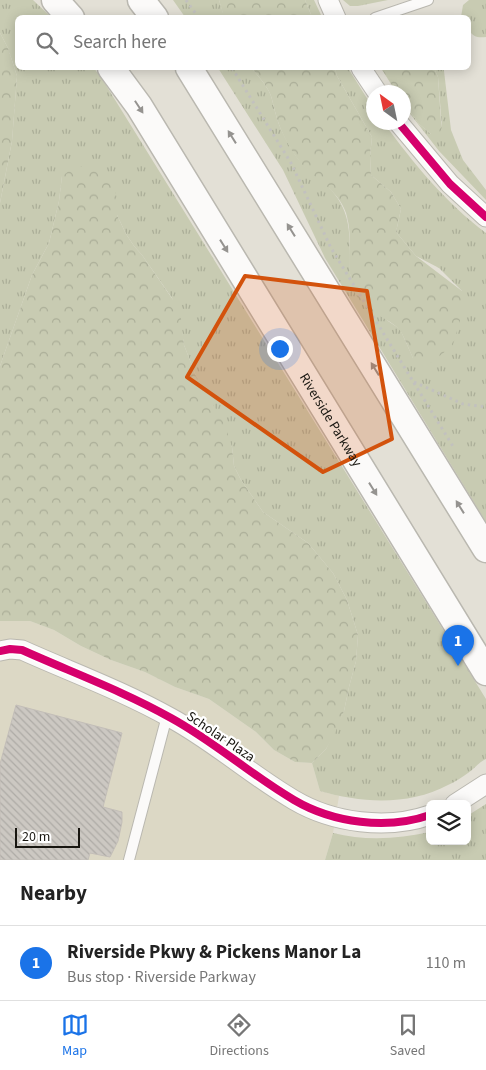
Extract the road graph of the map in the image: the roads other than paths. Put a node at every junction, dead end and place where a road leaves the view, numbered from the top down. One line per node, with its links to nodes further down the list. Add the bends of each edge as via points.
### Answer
1 (55, 0): 5 (main road)
2 (141, 0): 6 (main road)
3 (328, 0): 7 (street)
4 (428, 0): 8 (lane)
5 (69, 15)
6 (153, 15)
7 (335, 15)
8 (384, 15)
9 (112, 70): 17 (main road, Riverside Parkway, one-way to 17, via 139,106)
10 (190, 70): 15 (main road, one-way to 10)
11 (363, 70): 12 (street)
12 (373, 85)
13 (405, 130): 14 (street, via 450,184)
14 (486, 217)
15 (486, 549)
16 (0, 651): 18 (street, Scholar Plaza, via 22,650)
17 (486, 672)
18 (167, 716): 21 (street, Scholar Plaza, via 199,734 295,801 317,811 338,818 381,823); 22 (lane)
19 (486, 784): 20 (street)
20 (461, 800)
21 (426, 816)
22 (129, 860)

